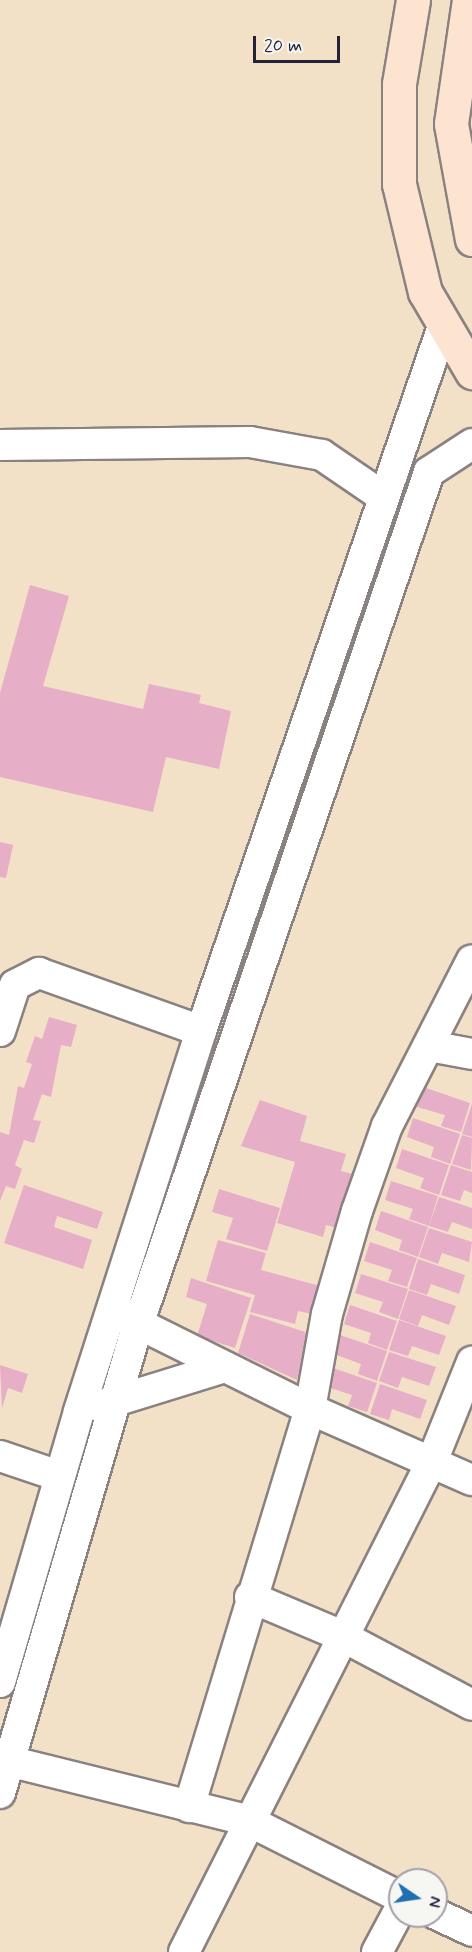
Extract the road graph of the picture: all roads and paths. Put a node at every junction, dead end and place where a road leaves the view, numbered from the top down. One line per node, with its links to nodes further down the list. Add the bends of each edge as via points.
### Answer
1 (413, 0): 4 (main road, via 399,84 399,184 425,292)
2 (470, 0): 3 (main road, via 451,123)
3 (472, 239)
4 (442, 329): 5 (main road); 8 (street)
5 (472, 372)
6 (472, 444): 15 (street, via 429,472)
7 (0, 445): 8 (street, via 250,442 322,455)
8 (382, 496): 11 (street)
9 (472, 960): 12 (street)
10 (0, 1031): 11 (street, via 15,985 39,973)
11 (201, 1031): 14 (street)
12 (429, 1046): 13 (street); 19 (street, via 387,1126 357,1211 327,1314)
13 (472, 1054)
14 (111, 1308): 15 (street); 20 (street)
15 (138, 1325): 17 (street); 18 (street)
16 (472, 1362): 22 (street)
17 (225, 1367): 18 (street); 19 (street)
18 (114, 1403): 20 (street); 29 (street)
19 (310, 1409): 22 (street); 25 (street)
20 (79, 1411): 23 (street)
21 (0, 1456): 23 (street)
22 (433, 1459): 24 (street); 26 (street)
23 (59, 1476): 27 (street)
24 (472, 1480)
25 (250, 1597): 26 (street); 31 (street)
26 (340, 1635): 28 (street); 32 (street)
27 (0, 1682)
28 (472, 1705)
29 (4, 1760): 30 (street); 31 (street)
30 (0, 1793)
31 (189, 1807): 32 (street)
32 (247, 1820): 33 (street); 37 (street)
33 (388, 1891)
34 (448, 1920): 36 (street)
35 (390, 1928): 38 (street)
36 (472, 1931)
37 (184, 1952)
38 (377, 1952)

